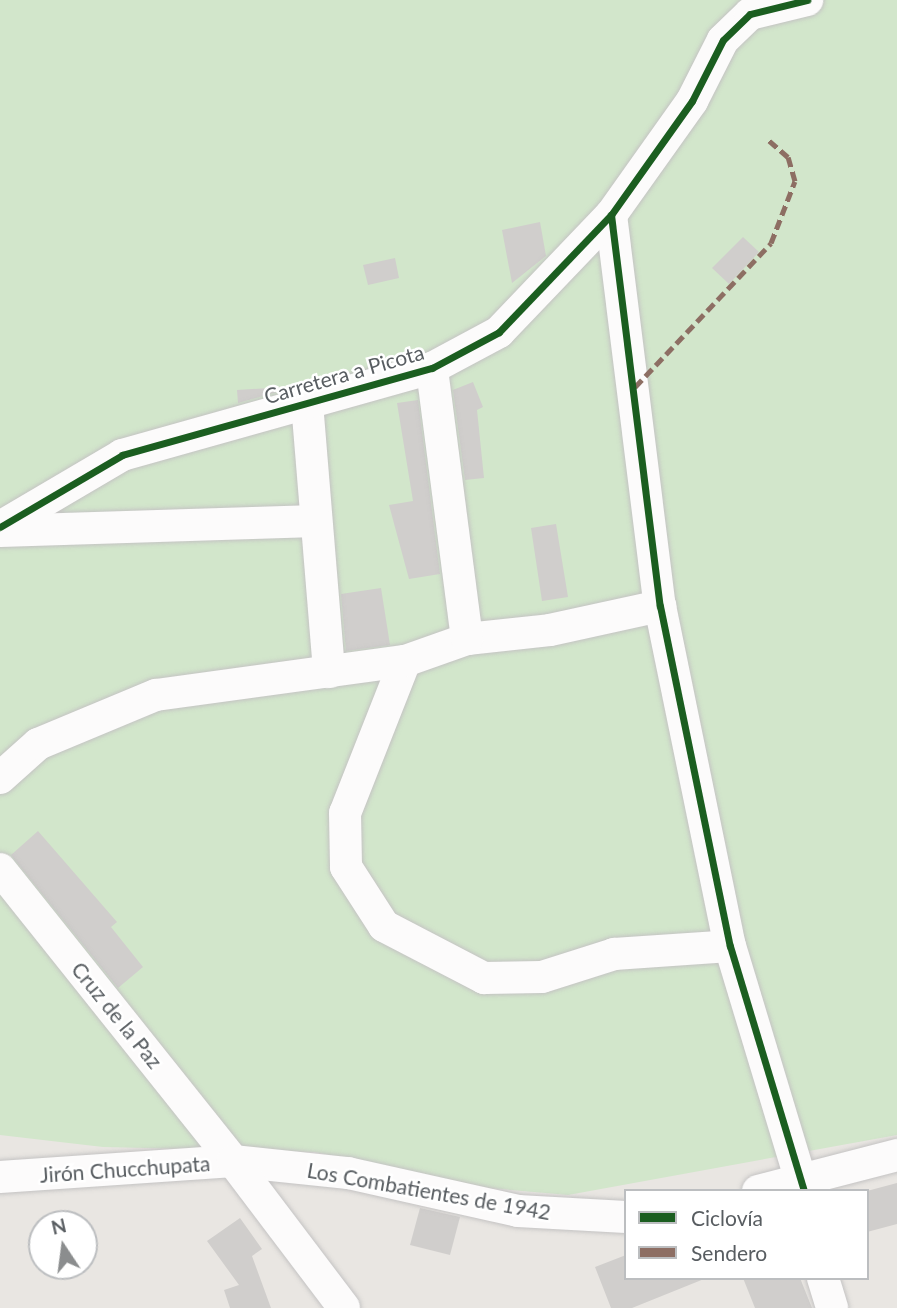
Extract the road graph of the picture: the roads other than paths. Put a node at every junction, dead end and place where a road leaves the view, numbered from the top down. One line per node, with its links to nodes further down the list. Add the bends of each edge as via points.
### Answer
1 (807, 0): 2 (street, Carretera a Picota, via 750,14 723,40 692,101)
2 (611, 215): 3 (street, Carretera a Picota, via 499,332); 7 (street)
3 (432, 368): 4 (street, Carretera a Picota); 8 (street)
4 (307, 403): 5 (street); 6 (street, Carretera a Picota, via 122,455)
5 (316, 520): 6 (street); 10 (street)
6 (0, 529)
7 (660, 606): 8 (street, via 550,630); 13 (street)
8 (467, 639): 9 (street)
9 (405, 662): 10 (street); 13 (street, via 345,813 346,867 384,926 484,978 542,977 614,954)
10 (329, 673): 11 (street, via 156,695 38,744)
11 (0, 778)
12 (0, 869): 15 (street, Cruz de la Paz)
13 (730, 946): 17 (street)
14 (897, 1155): 17 (street)
15 (233, 1161): 16 (street, Jirón Chucchupata); 19 (street, Los Combatientes de 1942, via 348,1173 518,1211); 21 (street, Jirón Chucchupata)
16 (0, 1177)
17 (803, 1184): 18 (street)
18 (771, 1189)
19 (624, 1217)
20 (824, 1280): 22 (street)
21 (344, 1308)
22 (832, 1308)

